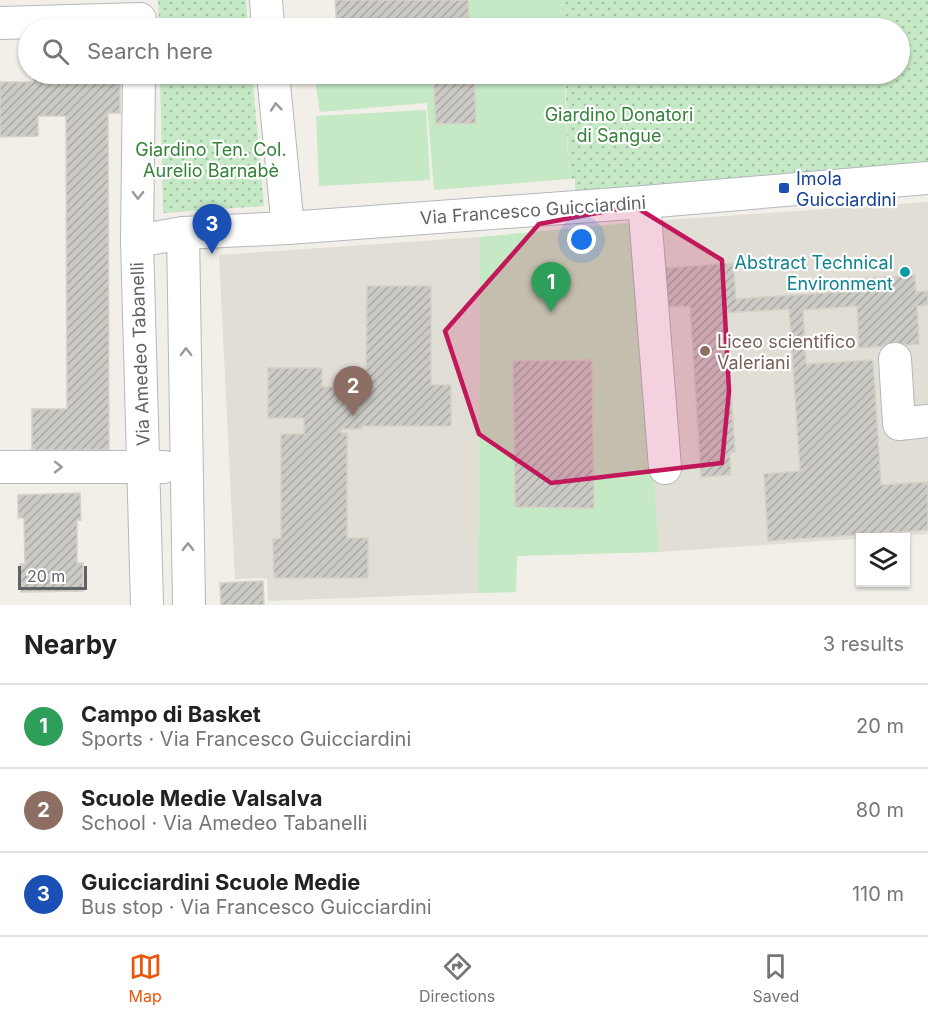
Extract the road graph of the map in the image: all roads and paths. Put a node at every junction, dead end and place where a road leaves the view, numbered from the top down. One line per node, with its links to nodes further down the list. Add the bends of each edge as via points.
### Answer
1 (266, 0): 4 (street)
2 (140, 16): 3 (street)
3 (100, 18)
4 (267, 18)
5 (18, 22): 6 (street)
6 (0, 23)
7 (139, 84): 13 (street, Via Amedeo Tabanelli, one-way to 13)
8 (274, 84): 11 (street, one-way to 8)
9 (928, 178): 10 (street, Via Francesco Guicciardini)
10 (644, 202): 11 (street, Via Francesco Guicciardini); 19 (street)
11 (288, 228): 12 (street, Via Francesco Guicciardini)
12 (183, 232): 13 (street, Via Francesco Guicciardini); 16 (street, one-way to 12)
13 (137, 241): 18 (street, Via Amedeo Tabanelli)
14 (895, 360): 15 (street, via 899,424)
15 (928, 421)
16 (188, 465): 18 (street, Via Amedeo Tabanelli); 21 (street, one-way to 16)
17 (0, 467): 18 (street, one-way to 18)
18 (143, 468): 20 (street, Via Amedeo Tabanelli)
19 (664, 468)
20 (147, 605)
21 (189, 605)

